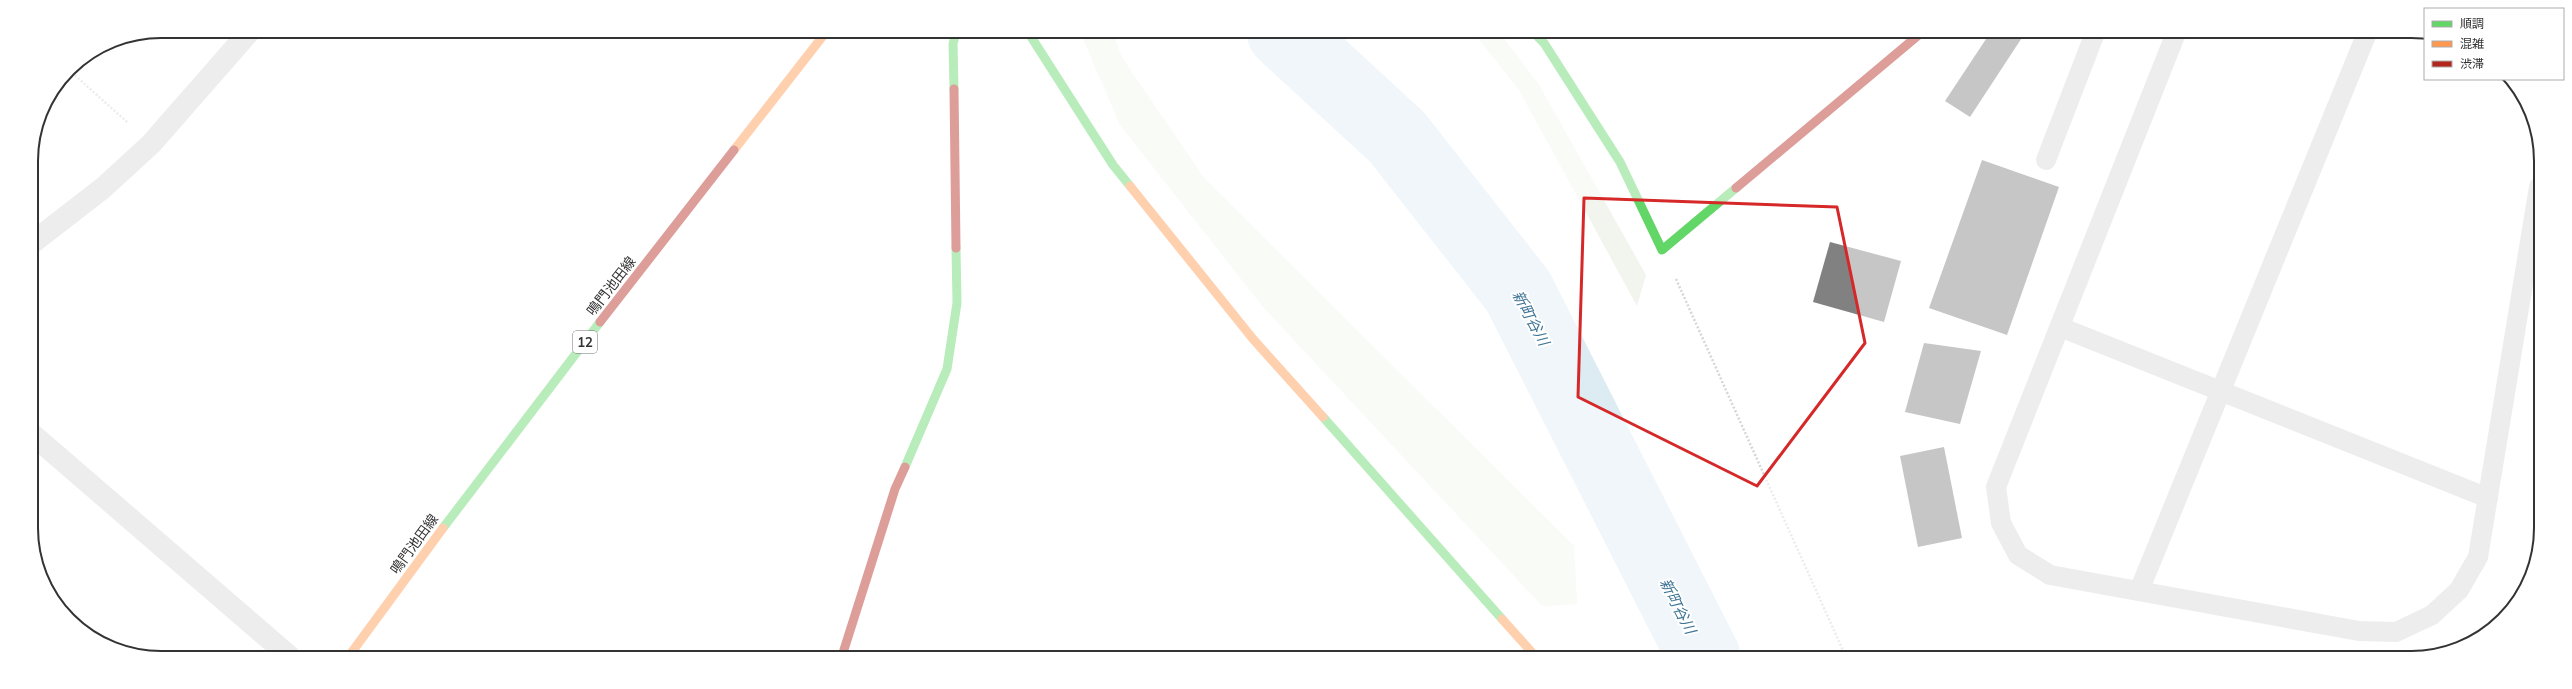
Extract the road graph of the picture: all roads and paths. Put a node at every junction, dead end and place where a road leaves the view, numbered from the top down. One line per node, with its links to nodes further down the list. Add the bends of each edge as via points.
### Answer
1 (244, 38): 11 (street)
2 (821, 38): 22 (street, 鳴門池田線 / 12, via 496,456)
3 (955, 38): 23 (street, via 957,303 947,369 895,490)
4 (1032, 38): 24 (street, via 1113,165 1253,339)
5 (1539, 38): 15 (street, via 1620,162)
6 (1915, 38): 15 (street)
7 (2093, 38): 12 (lane)
8 (2174, 38): 16 (lane)
9 (2365, 38): 17 (lane)
10 (74, 74): 11 (path)
11 (151, 144): 14 (street, via 103,188)
12 (2046, 160)
13 (2534, 212): 19 (lane)
14 (38, 238)
15 (1662, 250): 25 (path)
16 (2060, 327): 17 (lane); 20 (lane, via 1996,487 2001,523 2018,555 2050,575)
17 (2221, 391): 19 (lane); 20 (lane)
18 (38, 439): 21 (street)
19 (2488, 498): 20 (lane, via 2478,557 2459,590 2432,615 2396,632 2359,631)
20 (2139, 591)
21 (283, 651)
22 (352, 651)
23 (844, 651)
24 (1531, 651)
25 (1843, 651)

